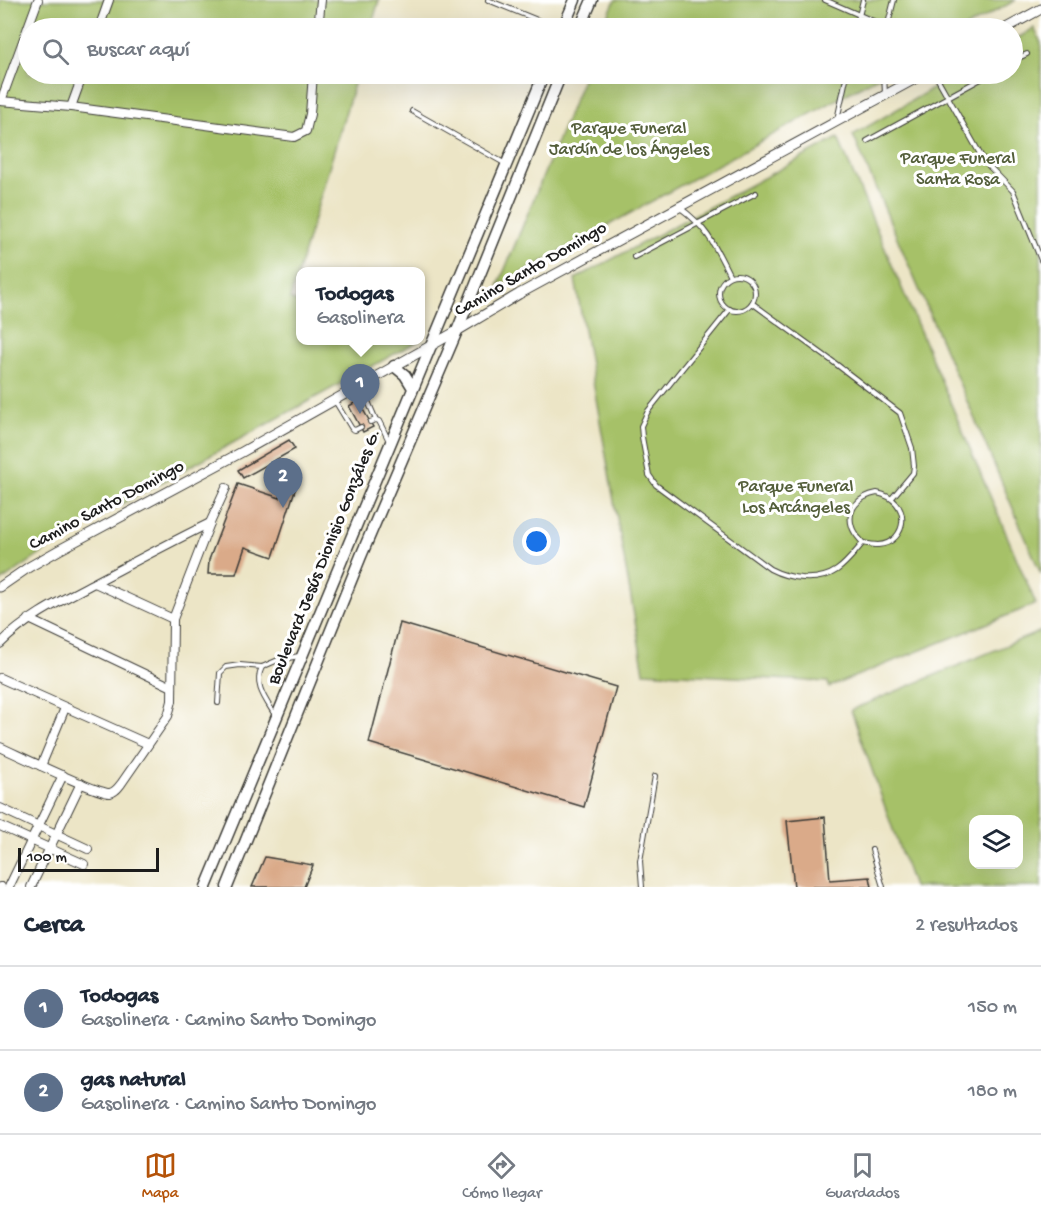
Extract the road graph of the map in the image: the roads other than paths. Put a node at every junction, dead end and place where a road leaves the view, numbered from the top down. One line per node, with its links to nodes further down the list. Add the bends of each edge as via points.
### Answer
1 (38, 0): 12 (street)
2 (109, 0): 13 (street)
3 (321, 0): 14 (street)
4 (488, 0): 15 (lane)
5 (575, 0): 16 (main road)
6 (592, 0): 17 (main road)
7 (825, 0): 11 (lane)
8 (863, 0): 11 (lane)
9 (894, 0): 20 (lane)
10 (1041, 9): 21 (street)
11 (859, 15): 18 (lane); 19 (lane)
12 (31, 18)
13 (103, 18)
14 (319, 18)
15 (532, 18)
16 (567, 18)
17 (584, 18)
18 (858, 18)
19 (865, 18)
20 (890, 18)
21 (1023, 19)
22 (18, 53): 36 (street)
23 (1027, 54): 24 (lane)
24 (1023, 56)
25 (79, 84): 37 (street)
26 (312, 84): 37 (street, via 306,131 294,137)
27 (540, 84): 41 (main road, Boulevard Jesús Dionisio Gonzáles G.)
28 (557, 84): 50 (main road, Boulevard Jesús Dionisio Gonzáles G.)
29 (845, 84): 39 (lane)
30 (885, 84): 34 (lane)
31 (906, 84): 34 (street, Camino Santo Domingo)
32 (940, 84): 35 (lane)
33 (970, 84): 35 (lane)
34 (886, 95): 39 (street, Camino Santo Domingo)
35 (947, 96): 40 (lane); 46 (lane, via 984,161 1013,191)
36 (0, 101): 37 (street)
37 (71, 107)
38 (412, 111): 41 (lane)
39 (837, 120): 43 (street, Camino Santo Domingo)
40 (867, 141)
41 (508, 165): 51 (main road, Boulevard Jesús Dionisio Gonzáles G.)
42 (756, 193): 44 (lane)
43 (678, 207): 44 (lane); 50 (street, Camino Santo Domingo)
44 (699, 224): 45 (lane); 47 (lane)
45 (634, 257)
46 (1041, 260)
47 (730, 276): 48 (lane, via 741,275 751,281 755,292); 49 (lane, via 721,284 719,296)
48 (752, 303): 49 (lane, via 742,310); 61 (lane, via 900,413 914,466 913,473)
49 (730, 309): 63 (lane, via 644,418 641,426 649,475 777,573 817,577 834,572)
50 (457, 331): 51 (street, Camino Santo Domingo); 94 (main road, Boulevard Jesús Dionisio Gonzáles G.)
51 (430, 345): 52 (street, Camino Santo Domingo); 54 (main road, Boulevard Jesús Dionisio Gonzáles G.)
52 (394, 366): 53 (street, Camino Santo Domingo); 54 (main road)
53 (361, 385): 55 (street, Camino Santo Domingo); 56 (lane)
54 (414, 388): 59 (main road, Boulevard Jesús Dionisio Gonzáles G.)
55 (335, 400): 58 (lane, via 352,429); 65 (street, Camino Santo Domingo, via 59,550)
56 (376, 420): 57 (lane); 59 (lane)
57 (370, 422)
58 (361, 427)
59 (390, 443): 69 (main road, Boulevard Jesús Dionisio Gonzáles G.)
60 (226, 488): 62 (street)
61 (892, 498): 63 (lane, via 902,513 900,531 887,543); 63 (lane, via 869,494 856,504 850,519 855,534)
62 (210, 523): 64 (street); 67 (street)
63 (864, 543)
64 (95, 583): 66 (street); 67 (street)
65 (0, 587)
66 (29, 619): 68 (street); 72 (street)
67 (173, 619): 72 (street)
68 (0, 644)
69 (303, 655): 70 (lane); 75 (main road, Boulevard Jesús Dionisio Gonzáles G.)
70 (262, 667): 73 (lane, via 230,665 223,669); 75 (lane, via 260,691)
71 (0, 678): 74 (street)
72 (172, 687): 76 (street, via 168,716)
73 (218, 703)
74 (65, 708): 76 (street); 78 (street)
75 (276, 719): 93 (main road, Boulevard Jesús Dionisio Gonzáles G.)
76 (148, 744): 81 (street, via 121,784 110,793)
77 (0, 747): 78 (street)
78 (41, 766): 79 (street)
79 (63, 775): 81 (street); 84 (street)
80 (655, 776): 95 (lane, via 640,861)
81 (81, 783): 85 (street)
82 (0, 808): 84 (street)
83 (0, 826): 86 (street)
84 (39, 826): 85 (street); 86 (street)
85 (57, 833): 87 (street); 88 (street)
86 (32, 840): 87 (street); 91 (street)
87 (50, 849): 90 (street); 92 (street)
88 (88, 849)
89 (872, 850): 96 (lane)
90 (84, 864)
91 (9, 887)
92 (31, 887)
93 (206, 887)
94 (227, 887)
95 (642, 887)
96 (883, 887)

